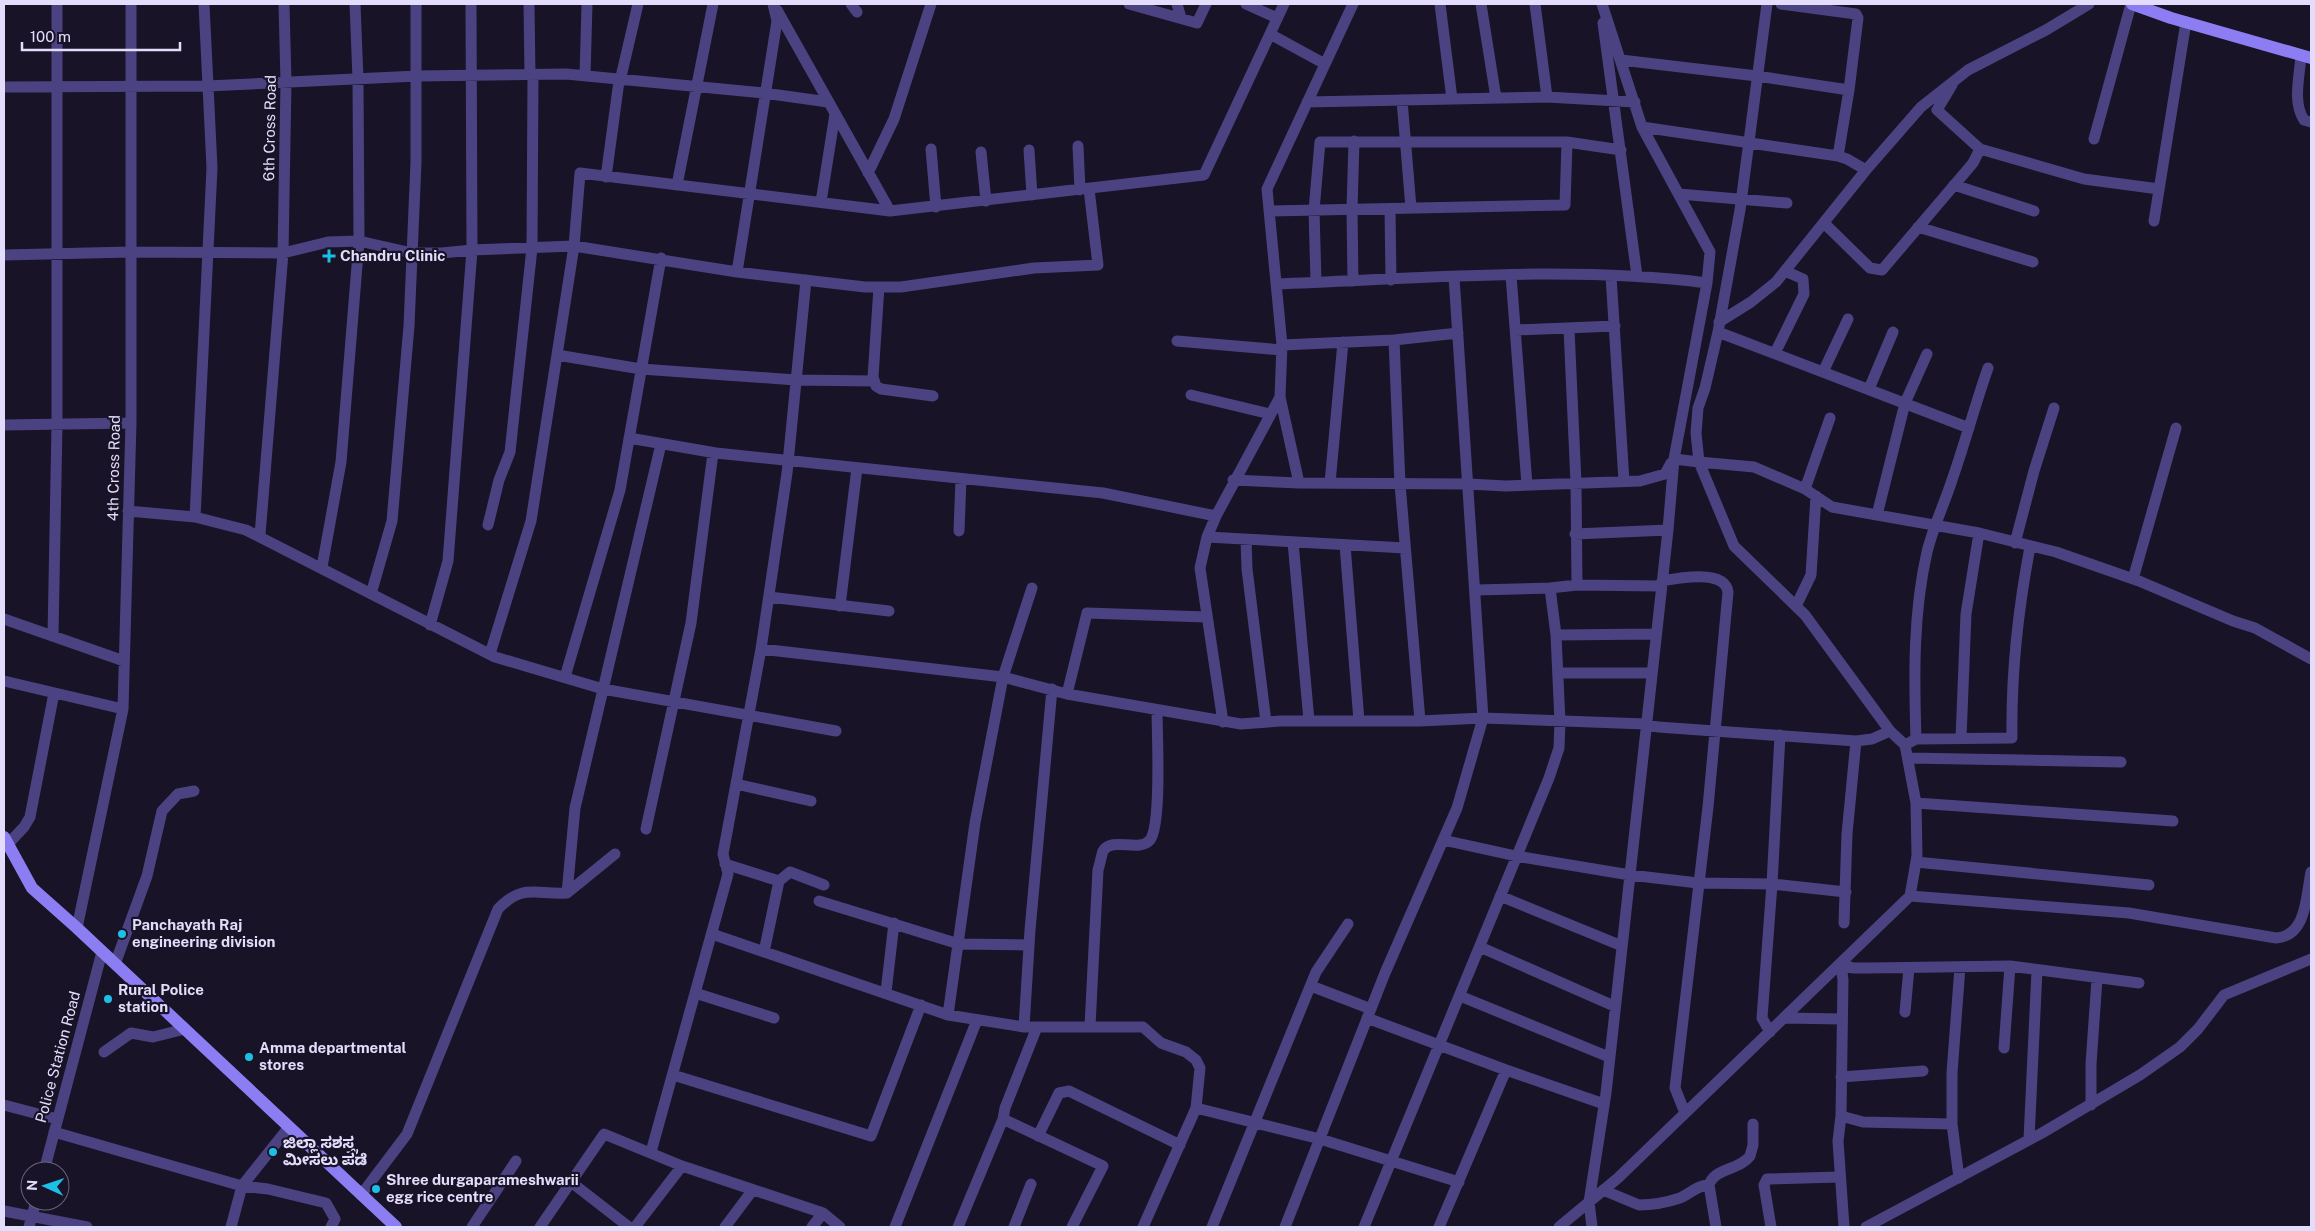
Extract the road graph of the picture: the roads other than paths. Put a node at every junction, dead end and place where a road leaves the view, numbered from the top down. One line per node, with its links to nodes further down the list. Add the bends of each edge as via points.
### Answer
1 (57, 4): 45 (street)
2 (131, 4): 48 (street, 4th Cross Road)
3 (204, 4): 46 (street)
4 (284, 4): 44 (street, 6th Cross Road)
5 (355, 4): 41 (street)
6 (416, 4): 37 (street)
7 (471, 4): 38 (street)
8 (529, 4): 36 (street)
9 (587, 4): 39 (street)
10 (638, 4): 43 (street)
11 (713, 4): 49 (street)
12 (851, 4): 13 (street, via 857,12)
13 (859, 4)
14 (930, 4): 76 (street, via 894,119)
15 (1129, 4): 29 (street)
16 (1177, 4): 29 (street)
17 (1206, 4): 29 (street, via 1197,23)
18 (1246, 4): 30 (street)
19 (1284, 4): 30 (street)
20 (1353, 4): 35 (street)
21 (1440, 4): 54 (street)
22 (1481, 4): 53 (street)
23 (1535, 4): 52 (street)
24 (1601, 4): 34 (street); 56 (street)
25 (1766, 4): 40 (street)
26 (1781, 4): 50 (street, via 1857,15)
27 (2089, 4): 42 (street)
28 (2132, 4): 31 (main road); 63 (street)
29 (1181, 18)
30 (1277, 18): 32 (street)
31 (2186, 22): 33 (main road); 81 (street)
32 (1270, 34): 35 (street); 80 (street, via 1204,175)
33 (2306, 56): 61 (street, via 2298,89 2299,113 2304,120)
34 (1621, 60): 40 (street); 59 (street)
35 (1325, 64): 58 (street)
36 (532, 75): 38 (street); 39 (street); 102 (street)
37 (417, 76): 38 (street); 41 (street); 107 (street)
38 (472, 76): 103 (street)
39 (585, 76): 43 (street)
40 (1757, 76): 50 (street); 67 (street)
41 (358, 79): 44 (street); 100 (street)
42 (1955, 79): 70 (street, via 1937,110); 75 (street, via 1921,107)
43 (620, 81): 49 (street); 77 (street)
44 (286, 82): 46 (street); 106 (street, 6th Cross Road)
45 (58, 85): 47 (street); 48 (street); 109 (street)
46 (207, 86): 48 (street); 105 (street, via 212,168)
47 (4, 87)
48 (132, 87): 104 (street, 4th Cross Road)
49 (696, 88): 51 (street); 78 (street)
50 (1849, 90): 74 (street)
51 (764, 93): 57 (street); 57 (street, via 777,21 773,4); 82 (street)
52 (1547, 97): 53 (street); 56 (street)
53 (1496, 98): 54 (street)
54 (1452, 99): 55 (street)
55 (1402, 100): 58 (street); 65 (street)
56 (1614, 101): 59 (street); 72 (street)
57 (828, 102): 60 (street)
58 (1307, 102): 95 (street, via 1267,189)
59 (1634, 102): 62 (street)
60 (835, 114): 76 (street); 87 (street)
61 (2311, 122)
62 (1642, 127): 67 (street); 83 (street)
63 (2094, 139)
64 (1354, 141): 65 (street); 91 (street); 93 (street, via 1320,142)
65 (1406, 141): 66 (street); 90 (street)
66 (1567, 142): 72 (street); 90 (street, via 1565,205)
67 (1749, 142): 74 (street); 85 (street)
68 (1078, 146): 80 (street)
69 (931, 149): 89 (street)
70 (1980, 149): 79 (street); 81 (street, via 2084,180)
71 (1029, 150): 84 (street)
72 (1621, 150): 116 (street)
73 (981, 152): 86 (street)
74 (1838, 156): 75 (street)
75 (1866, 170): 98 (street)
76 (868, 173): 94 (street)
77 (606, 177): 78 (street); 101 (street, via 580,173)
78 (677, 185): 82 (street)
79 (1954, 186): 96 (street); 99 (street)
80 (1084, 189): 84 (street); 124 (street, via 1098,265 1034,268 901,288)
81 (2159, 189): 97 (street)
82 (750, 194): 87 (street); 113 (street)
83 (1679, 194): 85 (street); 122 (street, via 1710,252)
84 (1032, 195): 86 (street)
85 (1742, 199): 88 (street); 127 (street)
86 (986, 201): 89 (street)
87 (821, 202): 94 (street)
88 (1787, 203)
89 (936, 207): 94 (street)
90 (1411, 208): 92 (street)
91 (1352, 209): 92 (street); 93 (street); 120 (street)
92 (1390, 209): 119 (street)
93 (1314, 210): 95 (street); 121 (street)
94 (890, 211)
95 (1269, 211): 123 (street)
96 (2034, 211)
97 (2154, 221)
98 (1825, 224): 99 (street, via 1870,268 1882,270); 112 (street)
99 (1918, 227): 111 (street)
100 (359, 241): 106 (street, via 328,242); 107 (street); 193 (street, via 340,462)
101 (574, 246): 102 (street); 110 (street); 138 (street)
102 (532, 248): 103 (street); 179 (street, via 510,452)
103 (472, 250): 107 (street); 207 (street, via 448,561)
104 (130, 252): 105 (street); 109 (street); 152 (street, 4th Cross Road)
105 (208, 253): 106 (street); 177 (street)
106 (283, 253): 185 (street, 6th Cross Road)
107 (412, 253): 200 (street, via 392,521)
108 (4, 255): 109 (street)
109 (57, 255): 154 (street)
110 (661, 258): 113 (street); 140 (street)
111 (2033, 262)
112 (1785, 270): 127 (street, via 1766,291); 136 (street, via 1803,279 1804,294)
113 (737, 272): 118 (street)
114 (1512, 275): 115 (street); 117 (street); 129 (street)
115 (1611, 276): 116 (street); 126 (street)
116 (1637, 276): 122 (street)
117 (1454, 277): 119 (street); 131 (street)
118 (806, 280): 124 (street); 142 (street)
119 (1391, 280): 120 (street)
120 (1353, 281): 121 (street)
121 (1316, 282): 123 (street)
122 (1707, 283): 160 (street)
123 (1276, 284): 135 (street)
124 (880, 287): 143 (street)
125 (1848, 320): 141 (street)
126 (1615, 326): 128 (street); 166 (street)
127 (1719, 327): 136 (street); 162 (street, via 1698,408)
128 (1568, 329): 129 (street); 169 (street)
129 (1516, 330): 172 (street)
130 (1893, 332): 144 (street)
131 (1458, 333): 132 (street); 171 (street)
132 (1394, 340): 134 (street); 170 (street)
133 (1177, 341): 135 (street)
134 (1343, 342): 135 (street); 168 (street)
135 (1282, 347): 147 (street)
136 (1775, 354): 141 (street)
137 (1927, 354): 148 (street)
138 (557, 355): 140 (street); 212 (street, via 531,521)
139 (1988, 368): 155 (street)
140 (641, 369): 142 (street); 157 (street)
141 (1823, 372): 144 (street)
142 (796, 380): 143 (street); 161 (street)
143 (874, 381): 146 (street, via 880,389)
144 (1869, 389): 148 (street)
145 (1191, 395): 150 (street)
146 (933, 396)
147 (1280, 397): 150 (street); 167 (street)
148 (1905, 403): 155 (street); 176 (street)
149 (2054, 408): 189 (street)
150 (1270, 414): 165 (street)
151 (1830, 418): 173 (street)
152 (131, 423): 154 (street); 175 (street, 4th Cross Road)
153 (4, 425): 154 (street)
154 (56, 425): 210 (street)
155 (1970, 428): 180 (street)
156 (2176, 428): 194 (street)
157 (629, 438): 158 (street); 217 (street, via 620,490)
158 (661, 444): 159 (street); 220 (street)
159 (713, 452): 161 (street); 224 (street, via 691,623)
160 (1674, 459): 162 (street); 166 (street, via 1665,474); 181 (street)
161 (788, 461): 163 (street); 201 (street)
162 (1699, 462): 173 (street, via 1754,467); 203 (street, via 1734,546)
163 (857, 468): 164 (street); 202 (street)
164 (961, 479): 178 (street, via 1103,493); 182 (street)
165 (1233, 480): 167 (street); 178 (street)
166 (1624, 482): 169 (street)
167 (1299, 483): 168 (street)
168 (1330, 483): 170 (street)
169 (1576, 483): 172 (street); 184 (street)
170 (1400, 484): 171 (street); 192 (street)
171 (1468, 484): 172 (street); 199 (street)
172 (1527, 486)
173 (1806, 489): 174 (street)
174 (1816, 496): 176 (street, via 1832,506); 203 (street, via 1810,575)
175 (128, 511): 177 (street); 214 (street, 4th Cross Road)
176 (1877, 515): 180 (street)
177 (196, 516): 185 (street)
178 (1216, 516): 186 (street)
179 (488, 524)
180 (1934, 526): 183 (street); 241 (street, via 1918,606 1914,677)
181 (1668, 530): 184 (street); 195 (street)
182 (959, 531)
183 (1979, 533): 189 (street); 240 (street, via 1966,614)
184 (1575, 534): 196 (street)
185 (260, 536): 193 (street)
186 (1207, 537): 187 (street); 205 (street, via 1200,568)
187 (1246, 540): 188 (street); 232 (street)
188 (1294, 542): 190 (street); 229 (street)
189 (2016, 543): 191 (street)
190 (1345, 545): 192 (street); 233 (street)
191 (2030, 547): 194 (street, via 2056,552); 240 (street, via 2013,661 2012,738)
192 (1405, 548): 230 (street)
193 (322, 567): 200 (street)
194 (2133, 579): 213 (street, via 2254,628)
195 (1662, 583): 196 (street); 208 (street); 237 (street, via 1696,576 1723,581 1728,587)
196 (1577, 585): 198 (street)
197 (1032, 588): 218 (street)
198 (1550, 588): 199 (street); 209 (street)
199 (1476, 590): 228 (street)
200 (371, 594): 207 (street)
201 (769, 597): 202 (street); 211 (street)
202 (840, 606): 204 (street)
203 (1796, 606): 238 (street)
204 (889, 611)
205 (1206, 617): 223 (street, via 1087,613); 231 (street)
206 (4, 619): 210 (street)
207 (430, 625): 212 (street)
208 (1656, 634): 209 (street); 216 (street)
209 (1556, 635): 215 (street)
210 (53, 636): 214 (street)
211 (761, 649): 218 (street); 227 (street)
212 (490, 654): 217 (street)
213 (2311, 659)
214 (124, 660): 225 (street, 4th Cross Road)
215 (1559, 673): 216 (street); 234 (street)
216 (1651, 673): 235 (street)
217 (565, 677): 220 (street)
218 (1003, 677): 221 (street); 275 (street, via 975,823)
219 (4, 681): 222 (street)
220 (603, 688): 224 (street); 265 (street, via 575,808)
221 (1052, 690): 223 (street); 276 (street)
222 (54, 693): 225 (street); 253 (street, via 30,817 24,827)
223 (1068, 694): 226 (street)
224 (673, 702): 227 (street); 251 (street)
225 (123, 709): 273 (street, 4th Cross Road)
226 (1157, 710): 231 (street); 303 (street, via 1156,819 1151,839 1140,844 1108,846 1098,870)
227 (749, 716): 236 (street); 246 (street)
228 (1483, 718): 230 (street); 234 (street); 252 (street, via 1457,808)
229 (1309, 721): 232 (street); 233 (street)
230 (1420, 721): 233 (street)
231 (1223, 722): 232 (street)
232 (1266, 722)
233 (1359, 722)
234 (1560, 722): 235 (street); 255 (street, via 1559,748)
235 (1646, 724): 237 (street); 259 (street)
236 (836, 731)
237 (1715, 731): 239 (street); 261 (street)
238 (1890, 731): 242 (street, via 1872,740); 243 (street)
239 (1780, 735): 242 (street); 262 (street)
240 (1961, 738): 241 (street)
241 (1916, 739): 243 (street)
242 (1856, 740): 266 (street, via 1847,834)
243 (1905, 745): 244 (street)
244 (1908, 758): 245 (street); 249 (street)
245 (2121, 762)
246 (736, 784): 248 (street); 257 (street, via 723,854)
247 (194, 791): 282 (street, via 178,794 162,811 146,876)
248 (812, 801)
249 (1916, 803): 250 (street); 256 (street)
250 (2173, 821)
251 (646, 829)
252 (1443, 840): 255 (street); 297 (street)
253 (5, 842): 273 (main road, via 32,888)
254 (615, 854): 265 (street)
255 (1516, 856): 259 (street); 267 (street)
256 (1916, 862): 264 (street); 268 (street)
257 (726, 864): 260 (street); 274 (street, via 728,874)
258 (2311, 872): 268 (street, via 2300,924 2293,933 2276,938 2129,913)
259 (1630, 875): 261 (street); 278 (street)
260 (779, 881): 263 (street, via 790,872); 280 (street)
261 (1698, 883): 262 (street); 320 (street, via 1675,1088)
262 (1772, 884): 266 (street); 307 (street, via 1762,1018)
263 (824, 885)
264 (2149, 885)
265 (567, 892): 347 (street, via 521,892 498,909 407,1134)
266 (1846, 892): 271 (street)
267 (1500, 896): 277 (street); 278 (street)
268 (1910, 896): 283 (street)
269 (819, 901): 270 (street)
270 (894, 923): 275 (street); 291 (street)
271 (1844, 923)
272 (1348, 924): 290 (street, via 1316,972)
273 (77, 928): 279 (main road)
274 (712, 934): 280 (street); 292 (street)
275 (959, 944): 276 (street); 298 (street)
276 (1029, 945): 304 (street)
277 (1480, 946): 293 (street); 295 (street)
278 (1622, 946): 295 (street)
279 (102, 952): 282 (main road); 322 (street, Police Station Road)
280 (764, 952): 291 (street)
281 (2311, 959): 318 (street, via 2224,995 2198,1029 2172,1054)
282 (115, 964): 306 (main road)
283 (1841, 964): 286 (street, via 1853,968); 300 (street); 301 (street)
284 (2010, 966): 285 (street); 287 (street); 309 (street)
285 (1960, 967): 286 (street); 326 (street, via 1952,1073)
286 (1909, 968): 296 (street)
287 (2037, 970): 288 (street); 331 (street)
288 (2097, 979): 289 (street); 318 (street)
289 (2139, 983)
290 (1311, 986): 297 (street); 324 (street)
291 (886, 992): 294 (street)
292 (695, 993): 299 (street); 314 (street)
293 (1460, 996): 308 (street); 311 (street)
294 (921, 1005): 298 (street); 314 (street, via 871,1136)
295 (1614, 1006): 311 (street)
296 (1905, 1012)
297 (1369, 1013): 308 (street); 330 (street)
298 (948, 1015): 302 (street)
299 (774, 1018)
300 (1785, 1018): 301 (street); 307 (street)
301 (1841, 1019): 315 (street)
302 (977, 1020): 304 (street); 363 (street)
303 (1090, 1026): 305 (street); 319 (street, via 1143,1028 1161,1043 1186,1052 1200,1068)
304 (1024, 1027): 305 (street)
305 (1037, 1027): 323 (street)
306 (185, 1029): 310 (street, via 153,1037 131,1034); 327 (main road)
307 (1770, 1032): 320 (street)
308 (1440, 1046): 312 (street); 334 (street)
309 (2004, 1048)
310 (104, 1052)
311 (1609, 1057): 316 (street)
312 (1506, 1070): 316 (street); 341 (street)
313 (1923, 1071): 315 (street)
314 (673, 1075): 333 (street)
315 (1841, 1077): 321 (street)
316 (1604, 1104): 348 (street)
317 (4, 1105): 322 (street)
318 (2091, 1105): 331 (street)
319 (1196, 1108): 324 (street); 332 (street)
320 (1685, 1113): 345 (street)
321 (1841, 1116): 326 (street, via 1863,1122); 338 (street)
322 (57, 1119): 328 (street, Police Station Road)
323 (1003, 1119): 329 (street); 364 (street)
324 (1255, 1124): 330 (street); 368 (street)
325 (1753, 1124): 343 (street, via 1750,1156 1732,1170 1716,1174)
326 (1952, 1124): 339 (street)
327 (289, 1127): 344 (street); 347 (main road)
328 (54, 1132): 335 (street, Police Station Road); 344 (street)
329 (1038, 1136): 332 (street, via 1059,1093 1069,1091); 366 (street, via 1103,1166)
330 (1320, 1139): 334 (street); 369 (street)
331 (2029, 1139): 339 (street)
332 (1180, 1145): 367 (street)
333 (651, 1152): 337 (street); 340 (street, via 604,1134)
334 (1392, 1160): 341 (street); 370 (street)
335 (47, 1161)
336 (516, 1161): 356 (street)
337 (682, 1166): 346 (street); 359 (street)
338 (1839, 1177): 375 (street, via 1767,1178 1764,1185); 376 (street)
339 (1959, 1178): 377 (street)
340 (571, 1182): 357 (street); 358 (street)
341 (1458, 1182): 371 (street)
342 (1030, 1184): 365 (street)
343 (1709, 1185): 345 (street, via 1678,1198 1646,1205); 374 (street)
344 (242, 1186): 353 (street); 354 (street, via 326,1203 335,1219)
345 (1603, 1190): 348 (street)
346 (752, 1191): 350 (street); 360 (street)
347 (361, 1195): 355 (main road)
348 (1589, 1202): 372 (street); 373 (street)
349 (4, 1211): 351 (street)
350 (823, 1213): 361 (street); 362 (street)
351 (31, 1222): 352 (street)
352 (87, 1227)
353 (231, 1227)
354 (331, 1227)
355 (396, 1227)
356 (472, 1227)
357 (540, 1227)
358 (629, 1227)
359 (635, 1227)
360 (725, 1227)
361 (812, 1227)
362 (840, 1227)
363 (895, 1227)
364 (958, 1227)
365 (1014, 1227)
366 (1072, 1227)
367 (1143, 1227)
368 (1212, 1227)
369 (1285, 1227)
370 (1364, 1227)
371 (1439, 1227)
372 (1559, 1227)
373 (1592, 1227)
374 (1716, 1227)
375 (1771, 1227)
376 (1844, 1227)
377 (1866, 1227)

